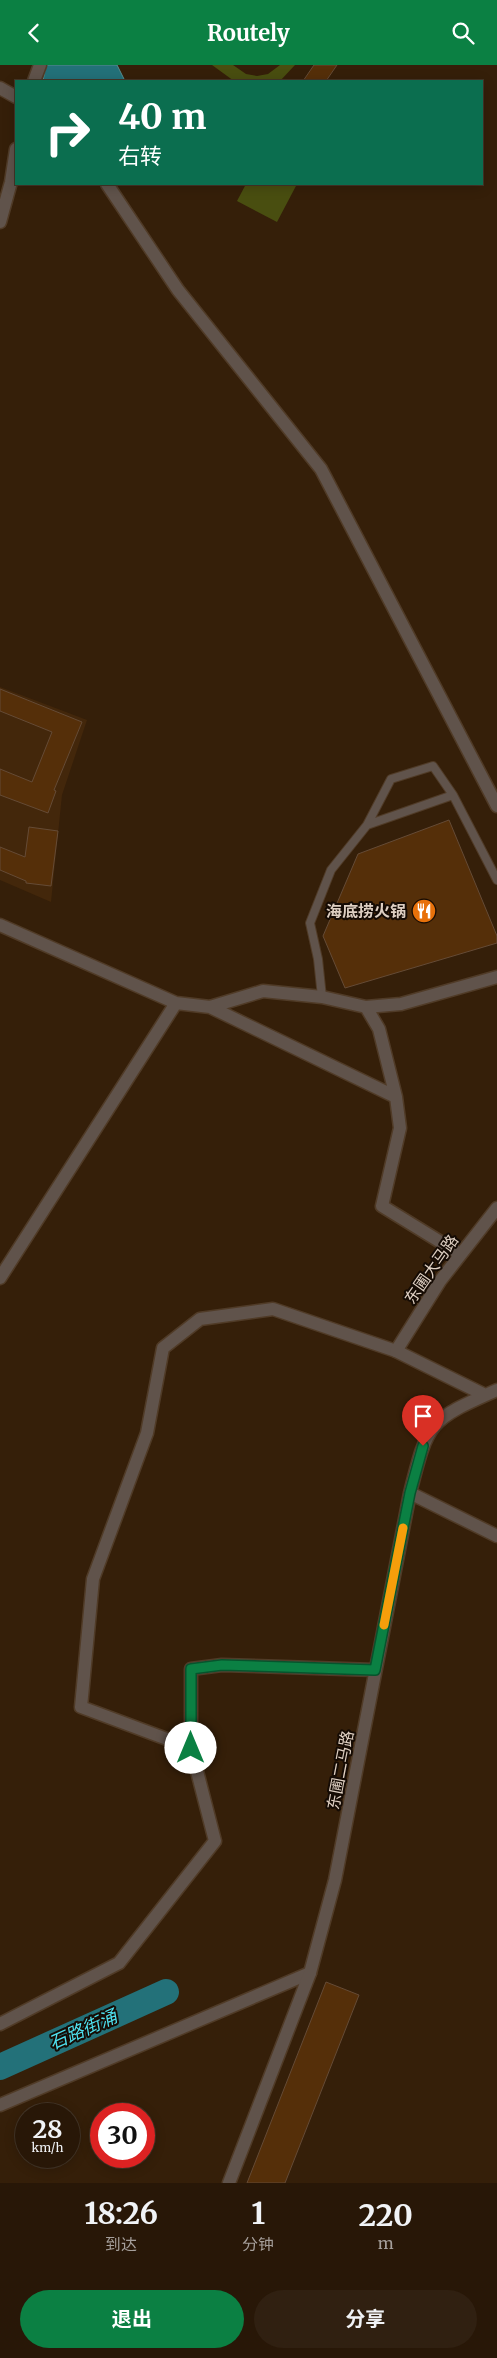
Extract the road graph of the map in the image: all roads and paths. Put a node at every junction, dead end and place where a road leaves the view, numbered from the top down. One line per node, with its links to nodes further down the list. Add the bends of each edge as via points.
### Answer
1 (40, 65): 2 (street)
2 (34, 80)
3 (0, 88): 4 (street)
4 (15, 96)
5 (15, 156): 7 (street)
6 (108, 185): 9 (street, via 178,290 321,469)
7 (0, 222)
8 (453, 795): 10 (lane); 10 (lane, via 433,766 391,779); 11 (lane)
9 (497, 806)
10 (367, 825): 14 (lane, via 331,870 310,923)
11 (497, 880)
12 (0, 925): 15 (street)
13 (497, 977): 17 (street, via 401,1004)
14 (322, 997): 16 (street, via 263,991); 17 (street)
15 (176, 1003): 16 (street); 21 (street)
16 (210, 1007): 18 (street)
17 (366, 1007): 18 (street, via 379,1029)
18 (396, 1097): 20 (street, via 400,1128 382,1206)
19 (497, 1208): 20 (street, 东圃大马路)
20 (460, 1254): 22 (street, 东圃大马路)
21 (0, 1278)
22 (396, 1351): 23 (street); 27 (street, via 273,1309 200,1319 163,1348 148,1433 93,1579 81,1707)
23 (491, 1392): 24 (street, 东圃二马路, via 450,1411 437,1421 423,1446)
24 (410, 1493): 25 (street); 26 (street, 东圃二马路)
25 (497, 1536)
26 (375, 1670): 27 (street, via 222,1665 191,1669); 28 (street, 东圃二马路, via 335,1880)
27 (191, 1748): 29 (street, via 216,1841 118,1963)
28 (310, 1973): 30 (street); 31 (street, 东圃二马路)
29 (0, 2024)
30 (0, 2105)
31 (229, 2183)

